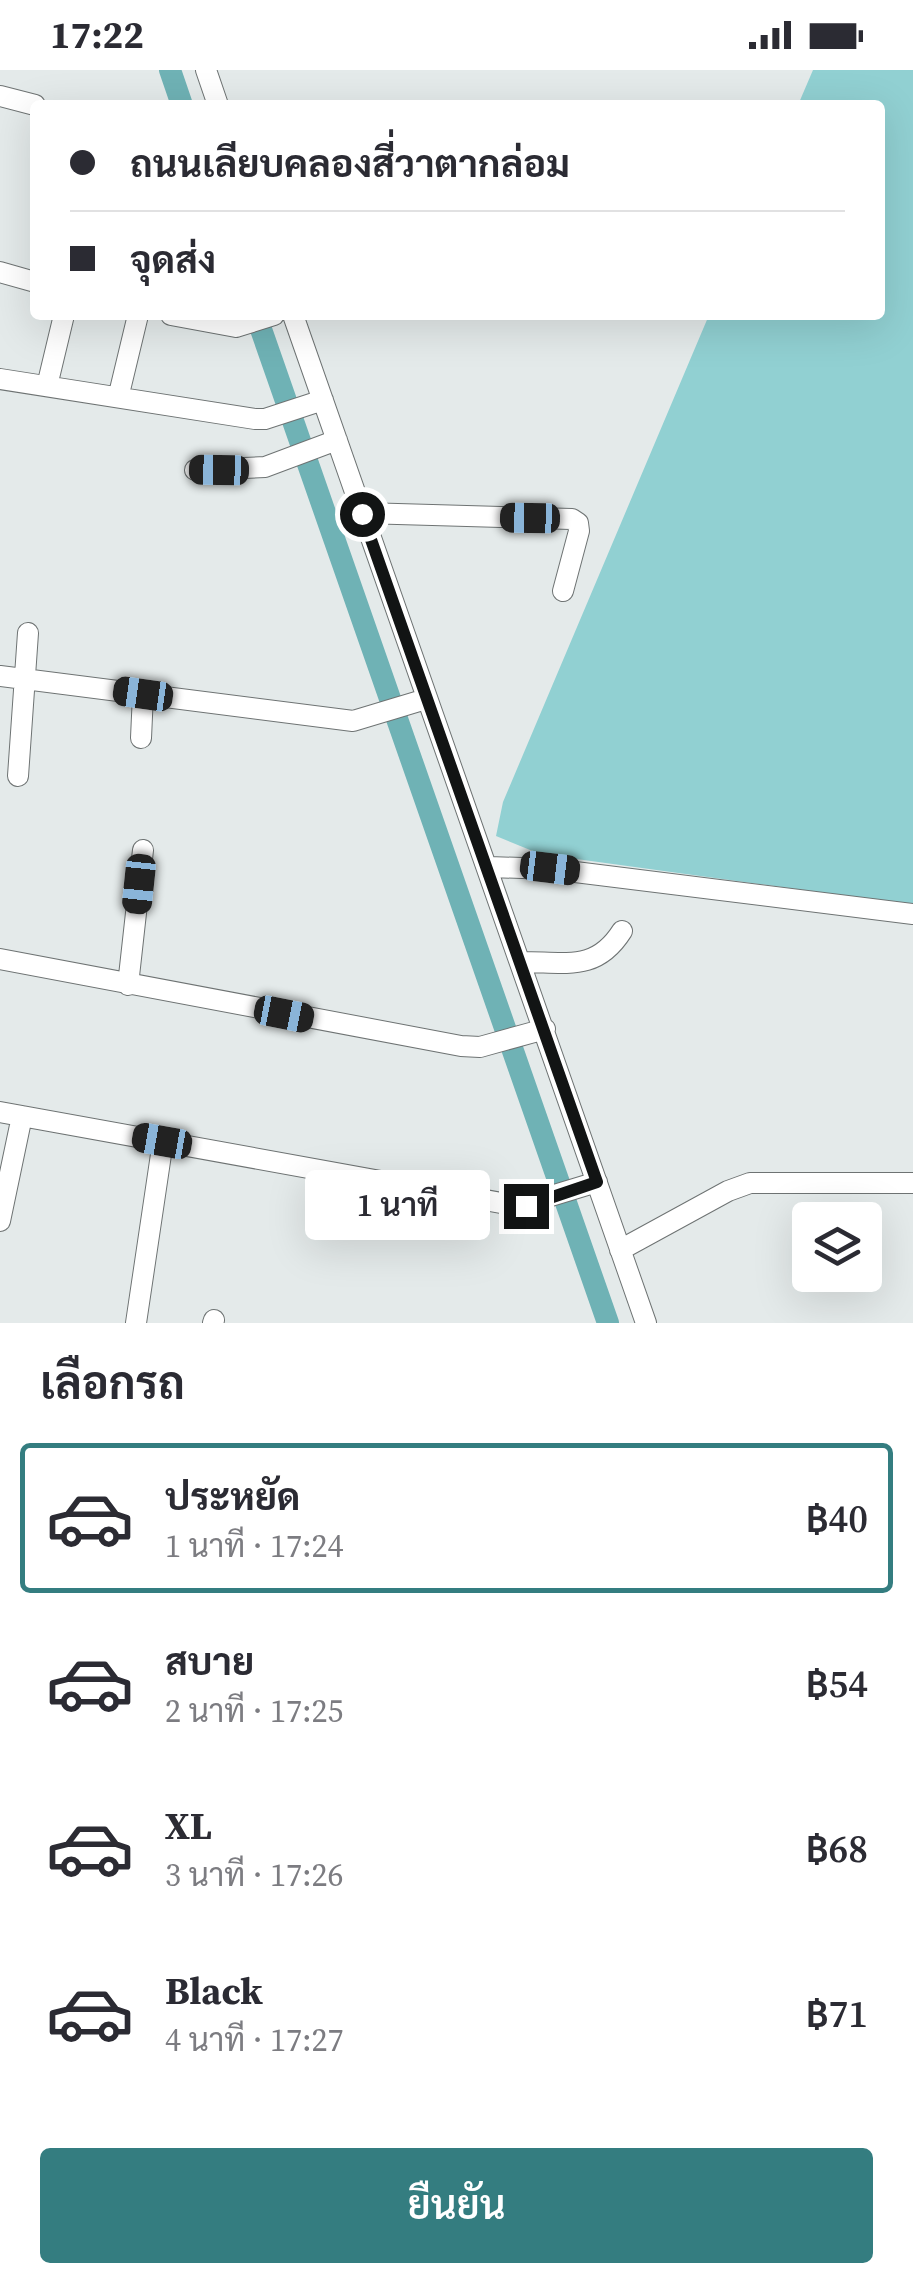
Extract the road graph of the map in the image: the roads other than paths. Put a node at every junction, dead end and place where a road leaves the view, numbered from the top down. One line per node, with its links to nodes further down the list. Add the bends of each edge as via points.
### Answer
1 (206, 70): 3 (street)
2 (0, 96): 4 (street)
3 (216, 100)
4 (30, 104)
5 (0, 272): 6 (street)
6 (30, 281)
7 (63, 320): 13 (street)
8 (137, 320): 14 (street)
9 (198, 320): 10 (street, via 236,327)
10 (258, 320)
11 (295, 320): 15 (street)
12 (0, 379): 13 (street)
13 (47, 386): 14 (street)
14 (119, 394): 15 (street, via 265,419)
15 (323, 400): 16 (street)
16 (336, 440): 17 (street, via 265,467); 18 (street)
17 (194, 470)
18 (362, 514): 19 (street, via 572,519 580,531); 24 (street)
19 (563, 591)
20 (28, 633): 22 (street)
21 (0, 676): 22 (street)
22 (24, 679): 23 (street); 26 (street)
23 (143, 694): 24 (street, via 354,721); 25 (street)
24 (426, 699): 28 (street)
25 (141, 738)
26 (18, 776)
27 (143, 850): 33 (street)
28 (489, 867): 29 (street, via 550,868); 32 (street)
29 (913, 914)
30 (622, 931): 32 (street, via 599,958)
31 (0, 960): 33 (street)
32 (522, 962): 34 (street)
33 (128, 985): 34 (street, via 480,1047)
34 (545, 1029): 38 (street)
35 (0, 1112): 36 (street)
36 (22, 1116): 37 (street); 40 (street)
37 (162, 1141): 38 (street, via 526,1206); 42 (street)
38 (597, 1182): 41 (street)
39 (913, 1183): 41 (street, via 750,1182)
40 (0, 1221)
41 (620, 1250): 43 (street)
42 (136, 1323)
43 (646, 1323)

